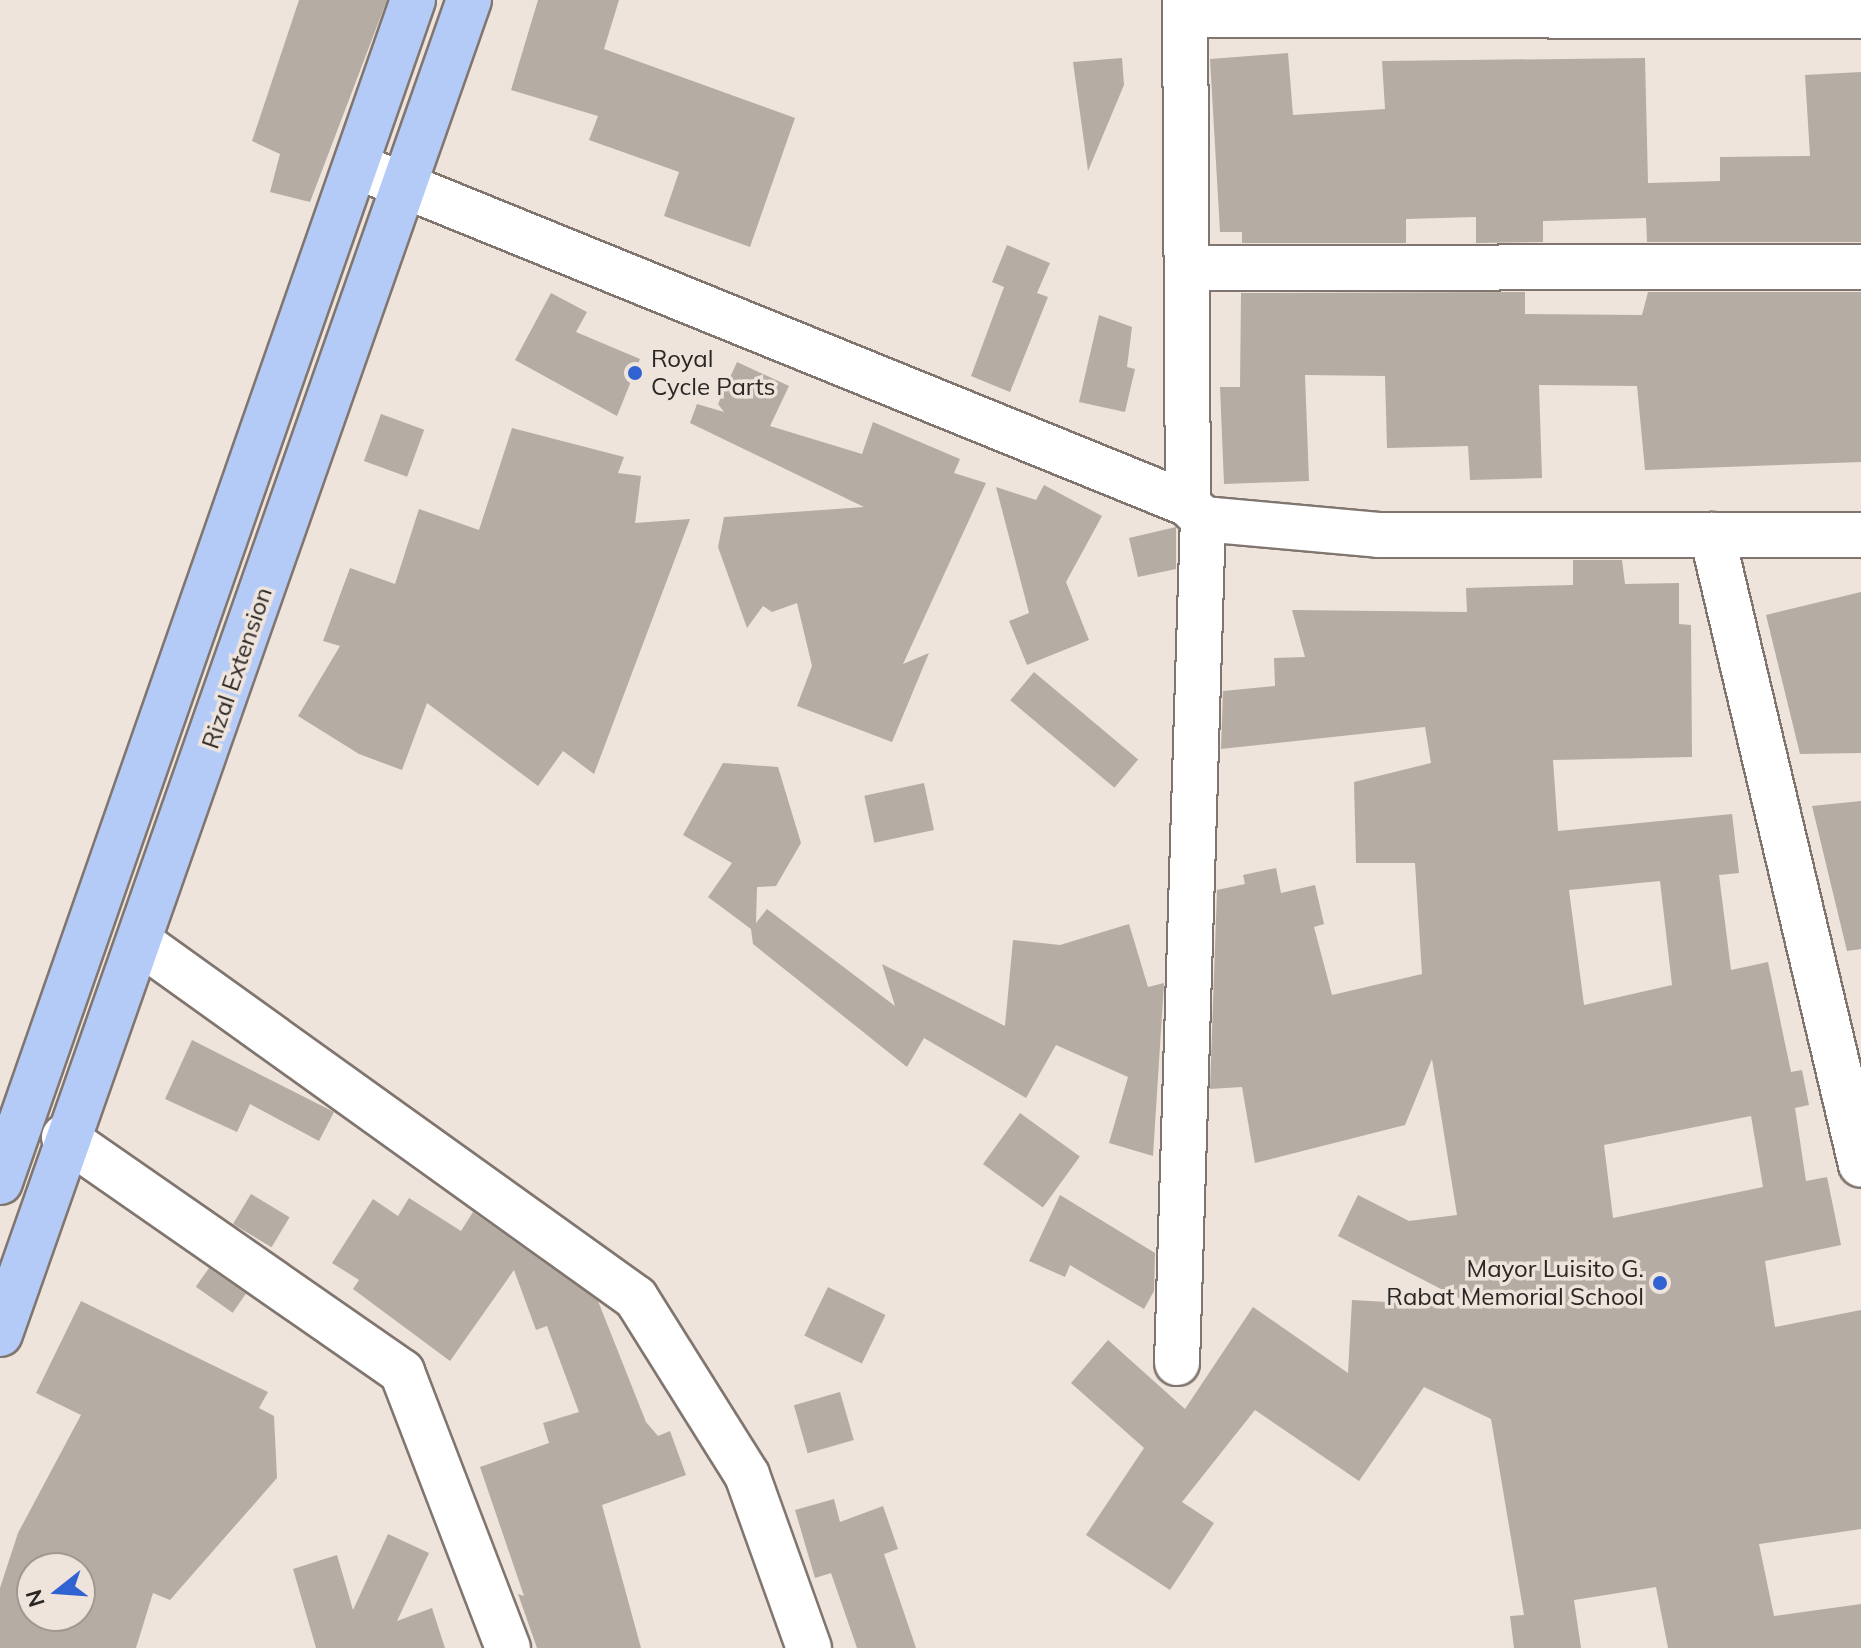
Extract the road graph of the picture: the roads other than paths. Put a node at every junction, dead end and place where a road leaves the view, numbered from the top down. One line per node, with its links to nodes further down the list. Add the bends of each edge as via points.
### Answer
1 (413, 0): 5 (main road)
2 (469, 0): 6 (main road, Rizal Extension)
3 (1185, 7): 4 (street); 8 (street)
4 (1861, 16)
5 (356, 166): 6 (street); 15 (main road)
6 (405, 187): 9 (street); 12 (main road, Rizal Extension)
7 (1861, 267): 8 (street)
8 (1187, 268): 9 (street)
9 (1196, 511): 10 (street, via 1318,533); 17 (street)
10 (1712, 535): 11 (street); 14 (street)
11 (1861, 535)
12 (141, 943): 13 (main road, Rizal Extension); 19 (street, via 636,1298 747,1475)
13 (64, 1137): 16 (main road, Rizal Extension); 18 (street, via 402,1372)
14 (1861, 1165)
15 (0, 1182)
16 (0, 1334)
17 (1177, 1363)
18 (508, 1648)
19 (809, 1648)

